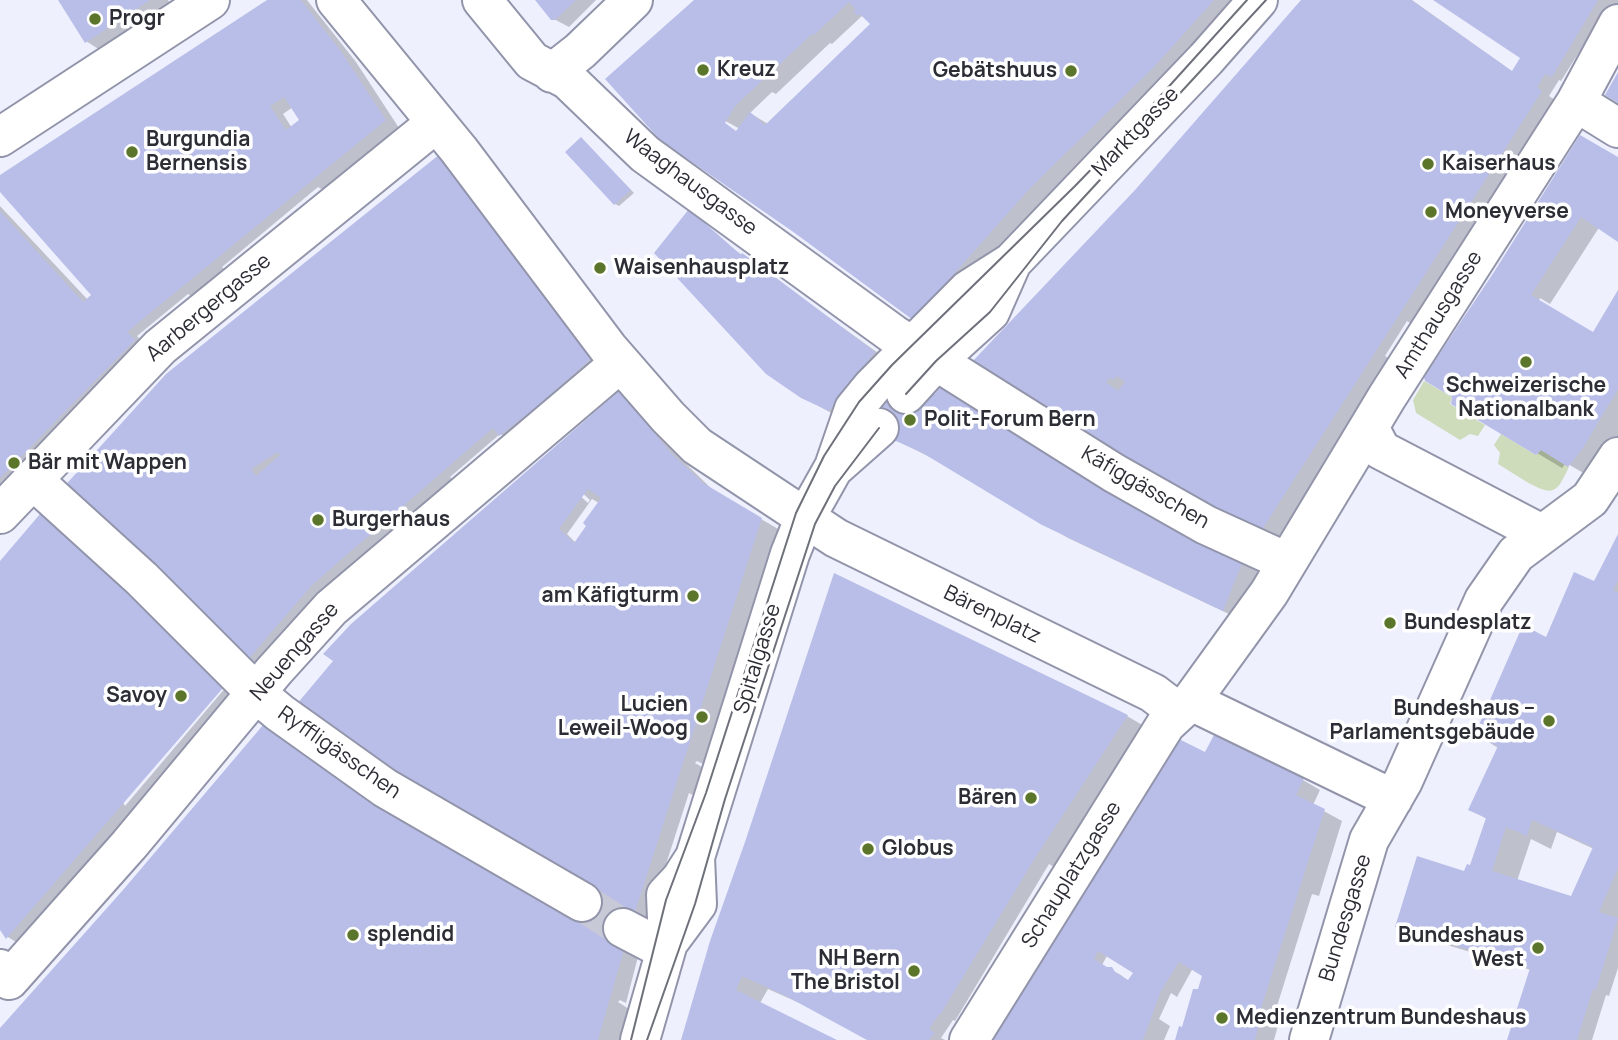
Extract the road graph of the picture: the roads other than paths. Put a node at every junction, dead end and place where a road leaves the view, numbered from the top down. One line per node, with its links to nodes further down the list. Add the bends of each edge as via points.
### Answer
1 (210, 0): 11 (street)
2 (336, 0): 9 (street)
3 (482, 0): 7 (street, via 532,61)
4 (633, 0): 7 (street)
5 (1258, 0): 12 (street, Marktgasse, via 1012,262 989,312)
6 (1618, 24): 8 (street, Amthausgasse)
7 (552, 73): 12 (street, Waaghausgasse, via 568,80 645,155)
8 (1576, 102): 10 (street); 15 (street, Amthausgasse)
9 (436, 123): 13 (street); 19 (street, Aarbergergasse, via 160,347)
10 (1618, 128)
11 (0, 137)
12 (924, 353): 14 (street, Marktgasse); 18 (street, Marktgasse, via 872,387 854,409); 23 (street, Käfiggässchen, via 1114,473 1206,525)
13 (620, 363): 21 (street, via 697,446); 24 (street, Neuengasse, via 331,608)
14 (906, 394)
15 (1369, 427): 22 (street, via 1381,450); 23 (street)
16 (879, 428): 18 (street)
17 (1618, 457): 22 (street, via 1590,499)
18 (834, 467): 21 (street, Spitalgasse)
19 (33, 480): 20 (street, Aarbergergasse); 24 (street, Ryffligässchen, via 142,579)
20 (0, 514)
21 (805, 519): 25 (street, Bärenplatz, via 847,544); 29 (street, Spitalgasse, via 695,857 666,895)
22 (1542, 534): 26 (street, via 1516,554 1489,590)
23 (1287, 562): 25 (street)
24 (257, 694): 27 (street, Ryffligässchen, via 372,779); 30 (street, Neuengasse, via 129,845)
25 (1185, 706): 26 (street); 32 (street, Schauplatzgasse, via 1166,723)
26 (1393, 799): 33 (street, Bundesgasse, via 1369,840)
27 (582, 902)
28 (623, 928): 29 (street)
29 (666, 946): 31 (street, Spitalgasse)
30 (4, 975)
31 (640, 1040)
32 (969, 1040)
33 (1309, 1040)

